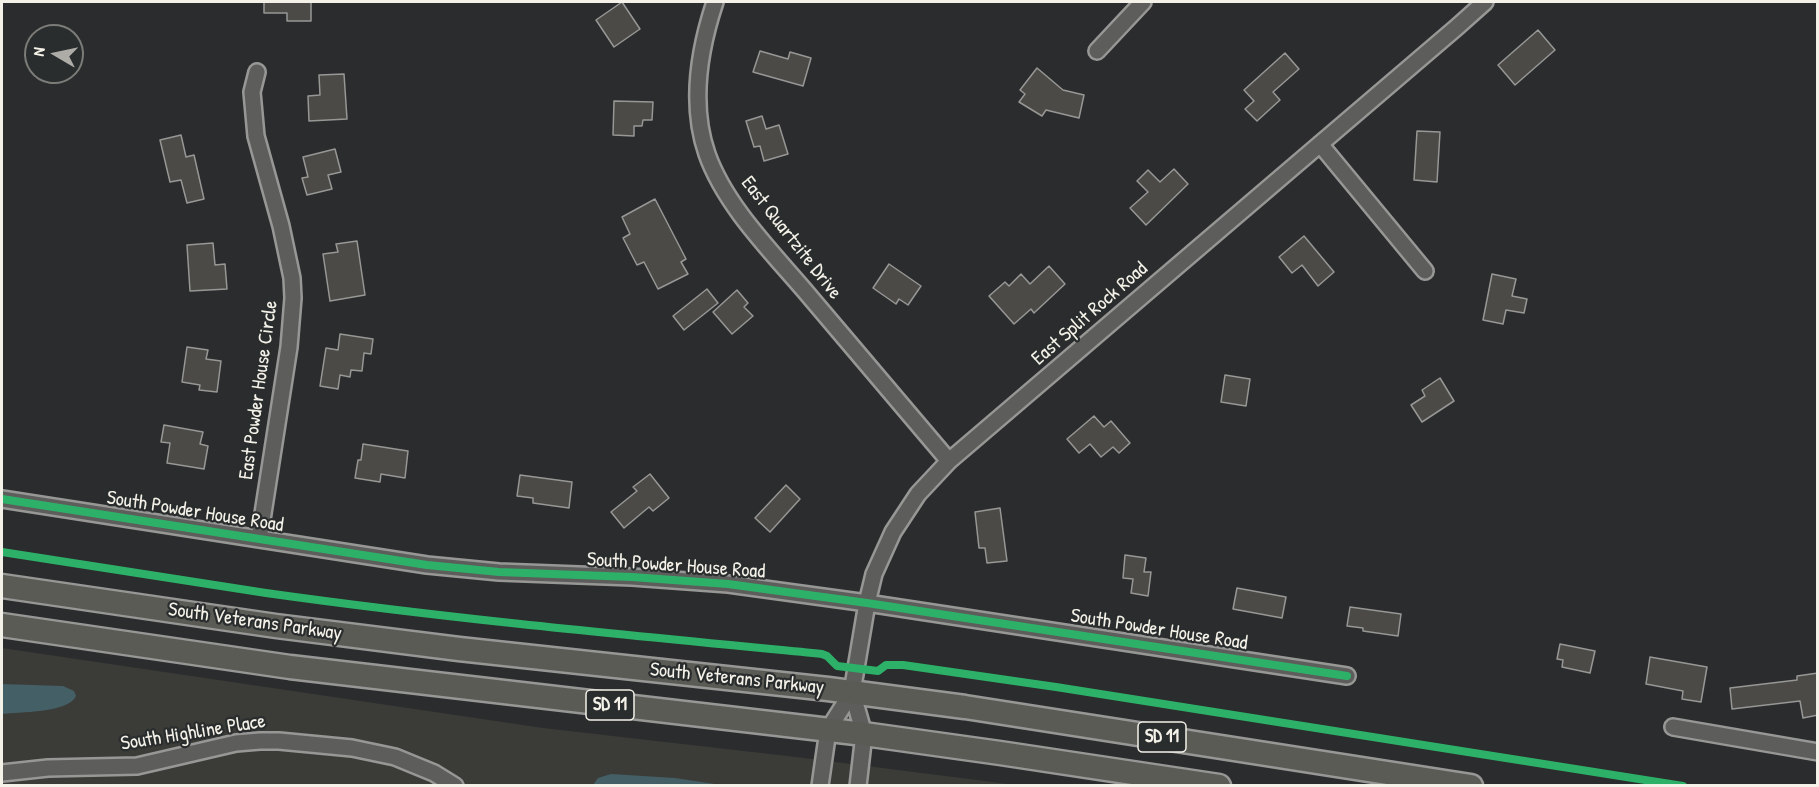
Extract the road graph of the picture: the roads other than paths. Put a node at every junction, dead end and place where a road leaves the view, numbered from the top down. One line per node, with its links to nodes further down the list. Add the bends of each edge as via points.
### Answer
1 (713, 2): 8 (street, East Quartzite Drive, via 702,52 698,110 715,173 748,223)
2 (1143, 2): 4 (street)
3 (1485, 2): 6 (street, East Split Rock Road)
4 (1097, 51)
5 (257, 72): 10 (street, East Powder House Circle, via 252,92 255,136 281,226 293,298)
6 (1320, 144): 7 (street); 8 (street, East Split Rock Road)
7 (1425, 271)
8 (949, 462): 12 (street, East Split Rock Road, via 918,495 893,532 874,574)
9 (2, 499): 10 (street, South Powder House Road)
10 (259, 539): 12 (street, South Powder House Road, via 427,565 728,584)
11 (2, 586): 15 (highway, South Veterans Parkway / SD 11, via 244,622)
12 (867, 603): 14 (street, South Powder House Road); 15 (street, East Split Rock Road)
13 (2, 626): 17 (highway, South Veterans Parkway / SD 11, via 301,669)
14 (1347, 676)
15 (852, 692): 17 (street); 18 (street, East Split Rock Road); 25 (highway, South Veterans Parkway / SD 11)
16 (1673, 727): 19 (street)
17 (828, 730): 18 (highway, South Veterans Parkway / SD 11); 22 (street)
18 (864, 734): 23 (street); 24 (highway, South Veterans Parkway / SD 11)
19 (1818, 752)
20 (2, 773): 21 (street, South Highline Place, via 137,766 236,743 279,741 352,748 395,757)
21 (455, 786)
22 (820, 786)
23 (858, 786)
24 (1219, 786)
25 (1471, 786)

